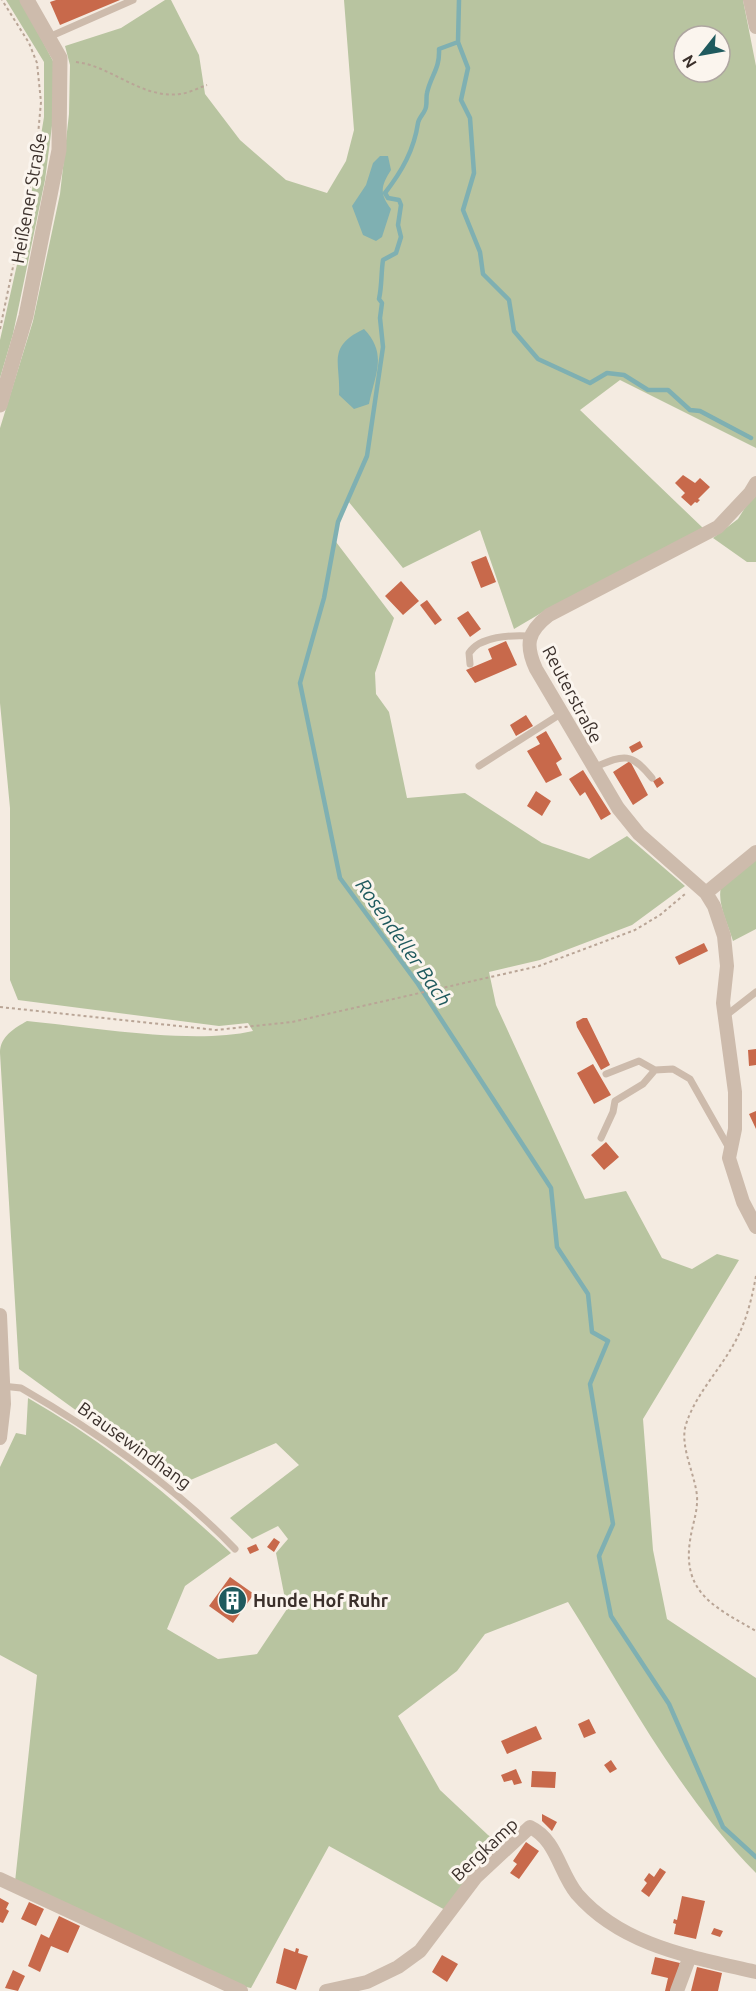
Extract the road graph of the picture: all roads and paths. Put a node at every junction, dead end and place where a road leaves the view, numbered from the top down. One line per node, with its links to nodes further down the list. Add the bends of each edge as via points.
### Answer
1 (2, 0): 9 (path, via 37,63 41,102 36,157)
2 (27, 0): 6 (street, Heißener Straße)
3 (133, 0): 6 (lane)
4 (750, 0): 5 (street)
5 (756, 27)
6 (49, 37): 7 (street, Heißener Straße)
7 (61, 66): 8 (path, via 90,63 152,92 179,94); 10 (street, Heißener Straße, via 59,150 53,192 26,316)
8 (207, 86)
9 (0, 329)
10 (0, 405)
11 (756, 483): 12 (street, Reuterstraße, via 718,527 549,615)
12 (529, 636): 13 (lane, via 512,635 473,646); 14 (street, Reuterstraße, via 530,656)
13 (470, 664)
14 (562, 714): 15 (lane); 16 (street, Reuterstraße)
15 (479, 766)
16 (593, 768): 17 (lane, via 626,756 637,760); 19 (street, Reuterstraße, via 639,834)
17 (652, 778)
18 (756, 852): 19 (street)
19 (701, 889): 21 (path, via 635,930 539,966 292,1022 225,1030); 22 (street, Reuterstraße, via 714,906 724,936)
20 (756, 992): 22 (lane)
21 (0, 1007)
22 (724, 1017): 26 (street, Reuterstraße, via 735,1092 735,1129)
23 (655, 1070): 24 (lane, via 639,1061); 25 (lane, via 643,1084 615,1101); 26 (lane, via 673,1069 690,1079)
24 (606, 1074)
25 (601, 1137)
26 (729, 1148): 27 (street, Reuterstraße, via 733,1175)
27 (756, 1227)
28 (756, 1276): 33 (path, via 749,1313 685,1429 697,1499 687,1558 692,1581 719,1610)
29 (0, 1315): 30 (street)
30 (2, 1386): 31 (street); 32 (lane, Brausewindhang, via 21,1388 119,1453 210,1523)
31 (0, 1438)
32 (235, 1549)
33 (756, 1631)
34 (0, 1879): 37 (street)
35 (690, 1956): 36 (street, Bergkamp); 38 (street, Bergkamp, via 636,1938 605,1921 574,1891 547,1839 530,1827 464,1891 420,1951 367,1982); 39 (street)
36 (756, 1972)
37 (241, 1991)
38 (326, 1991)
39 (677, 1991)

